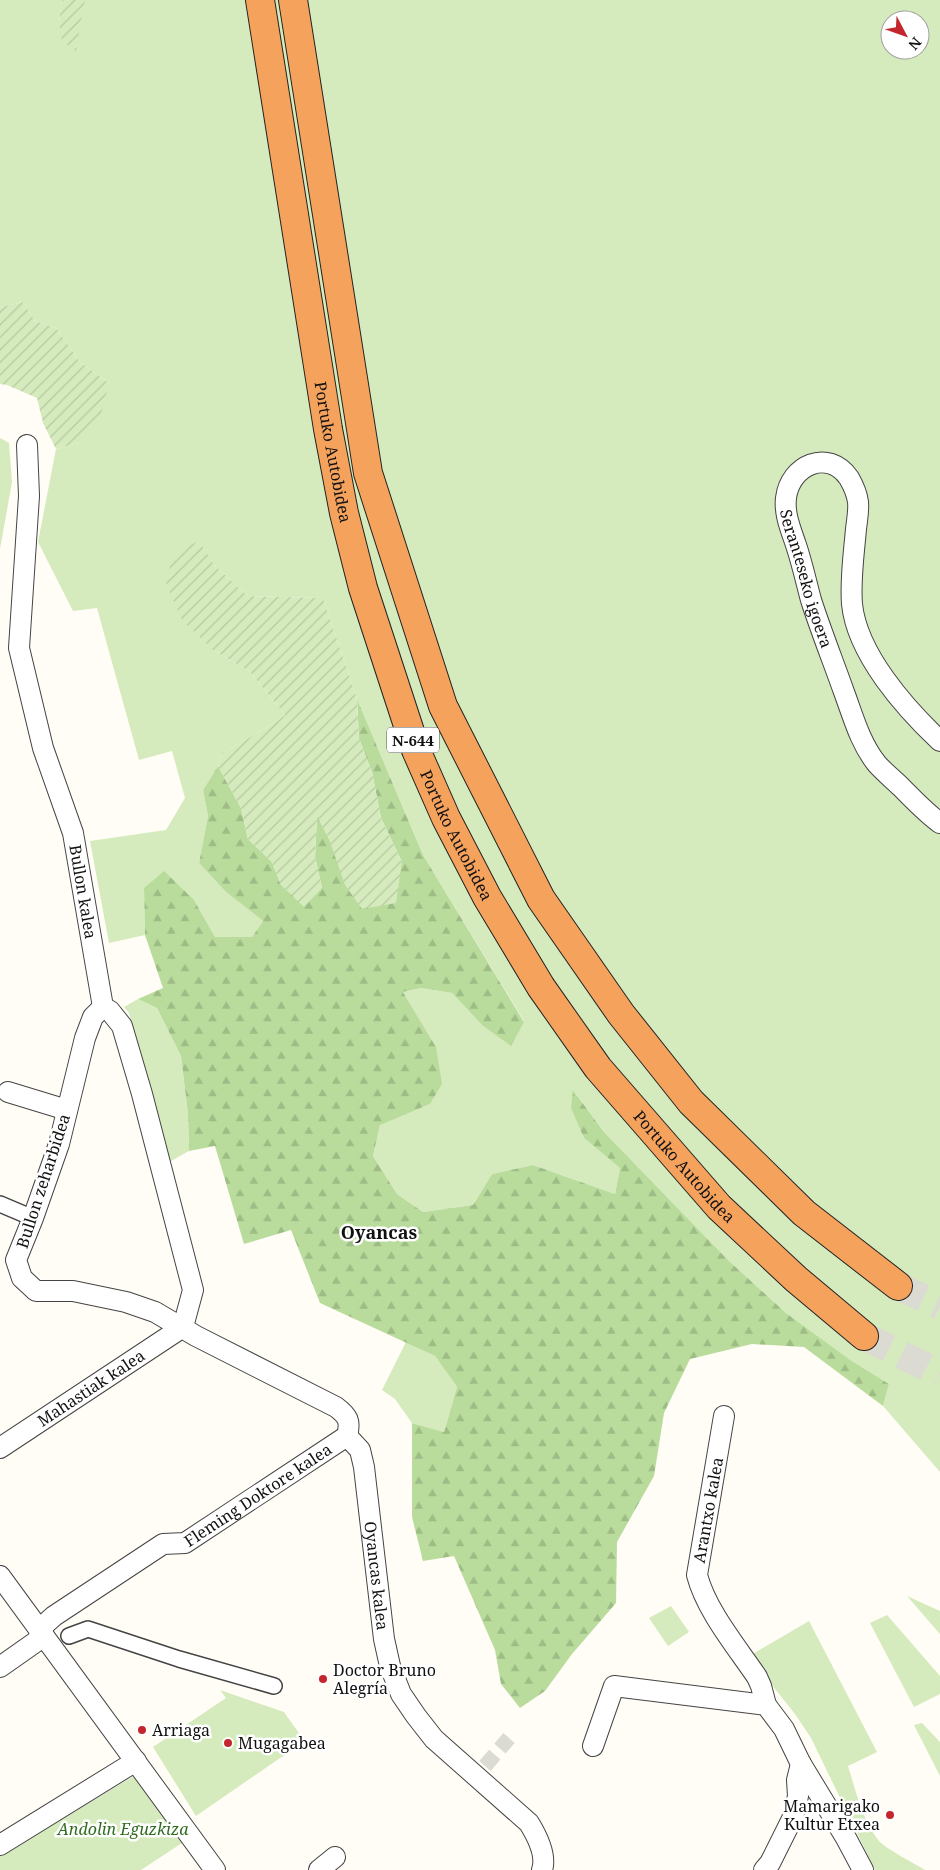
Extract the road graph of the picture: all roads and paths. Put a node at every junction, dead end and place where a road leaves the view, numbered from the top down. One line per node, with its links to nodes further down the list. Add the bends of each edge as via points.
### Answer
1 (260, 0): 13 (highway, Portuko Autobidea / N-644, via 344,513 362,588 416,750 446,818 486,897 541,987 598,1068 719,1207 796,1279)
2 (293, 0): 11 (highway, Portuko Autobidea / N-644, via 368,473 443,706 540,899 627,1021 691,1102 796,1206)
3 (27, 445): 6 (street, Bullon kalea, via 29,496 19,648 43,748 73,833)
4 (940, 741): 5 (street, Seranteseko igoera, via 921,724 891,687 859,634 852,604 858,503 854,488 848,476 838,468 816,462 806,465 798,472 786,496 788,521 860,735 877,763)
5 (940, 823)
6 (103, 1007): 8 (street, Bullon zeharbidea, via 93,1017 85,1038); 12 (street, via 122,1026 194,1290)
7 (8, 1092): 8 (street)
8 (67, 1110): 10 (street, Bullon zeharbidea, via 59,1144)
9 (0, 1204): 10 (street)
10 (33, 1218): 12 (street, Bullon zeharbidea, via 16,1260 22,1278 36,1291 73,1291 126,1302 155,1312)
11 (898, 1286)
12 (182, 1327): 15 (street, Oyancas kalea, via 336,1407 348,1416); 16 (street, Mahastiak kalea)
13 (864, 1336)
14 (724, 1416): 22 (street, Arantxo kalea, via 696,1574 700,1589 757,1677)
15 (347, 1436): 18 (street, Fleming Doktore kalea, via 185,1542 163,1544 54,1616); 32 (street, Oyancas kalea, via 360,1450 364,1467 384,1639 401,1694 434,1739 529,1823 538,1839 544,1865)
16 (0, 1448)
17 (0, 1576): 18 (street)
18 (42, 1632): 20 (street, Fleming Doktore kalea, via 37,1641); 24 (street)
19 (69, 1636): 21 (street, via 88,1629)
20 (0, 1667)
21 (274, 1686)
22 (766, 1705): 23 (street, via 614,1686); 25 (street, Arantxo kalea, via 784,1729)
23 (593, 1746)
24 (136, 1761): 28 (street); 30 (street)
25 (801, 1764): 26 (street, Arantxo kalea); 27 (street)
26 (830, 1814): 27 (street, via 808,1808); 34 (street, Arantxo kalea)
27 (793, 1817): 33 (street)
28 (0, 1845)
29 (335, 1857): 31 (street)
30 (215, 1870)
31 (319, 1870)
32 (542, 1870)
33 (764, 1870)
34 (863, 1870)

